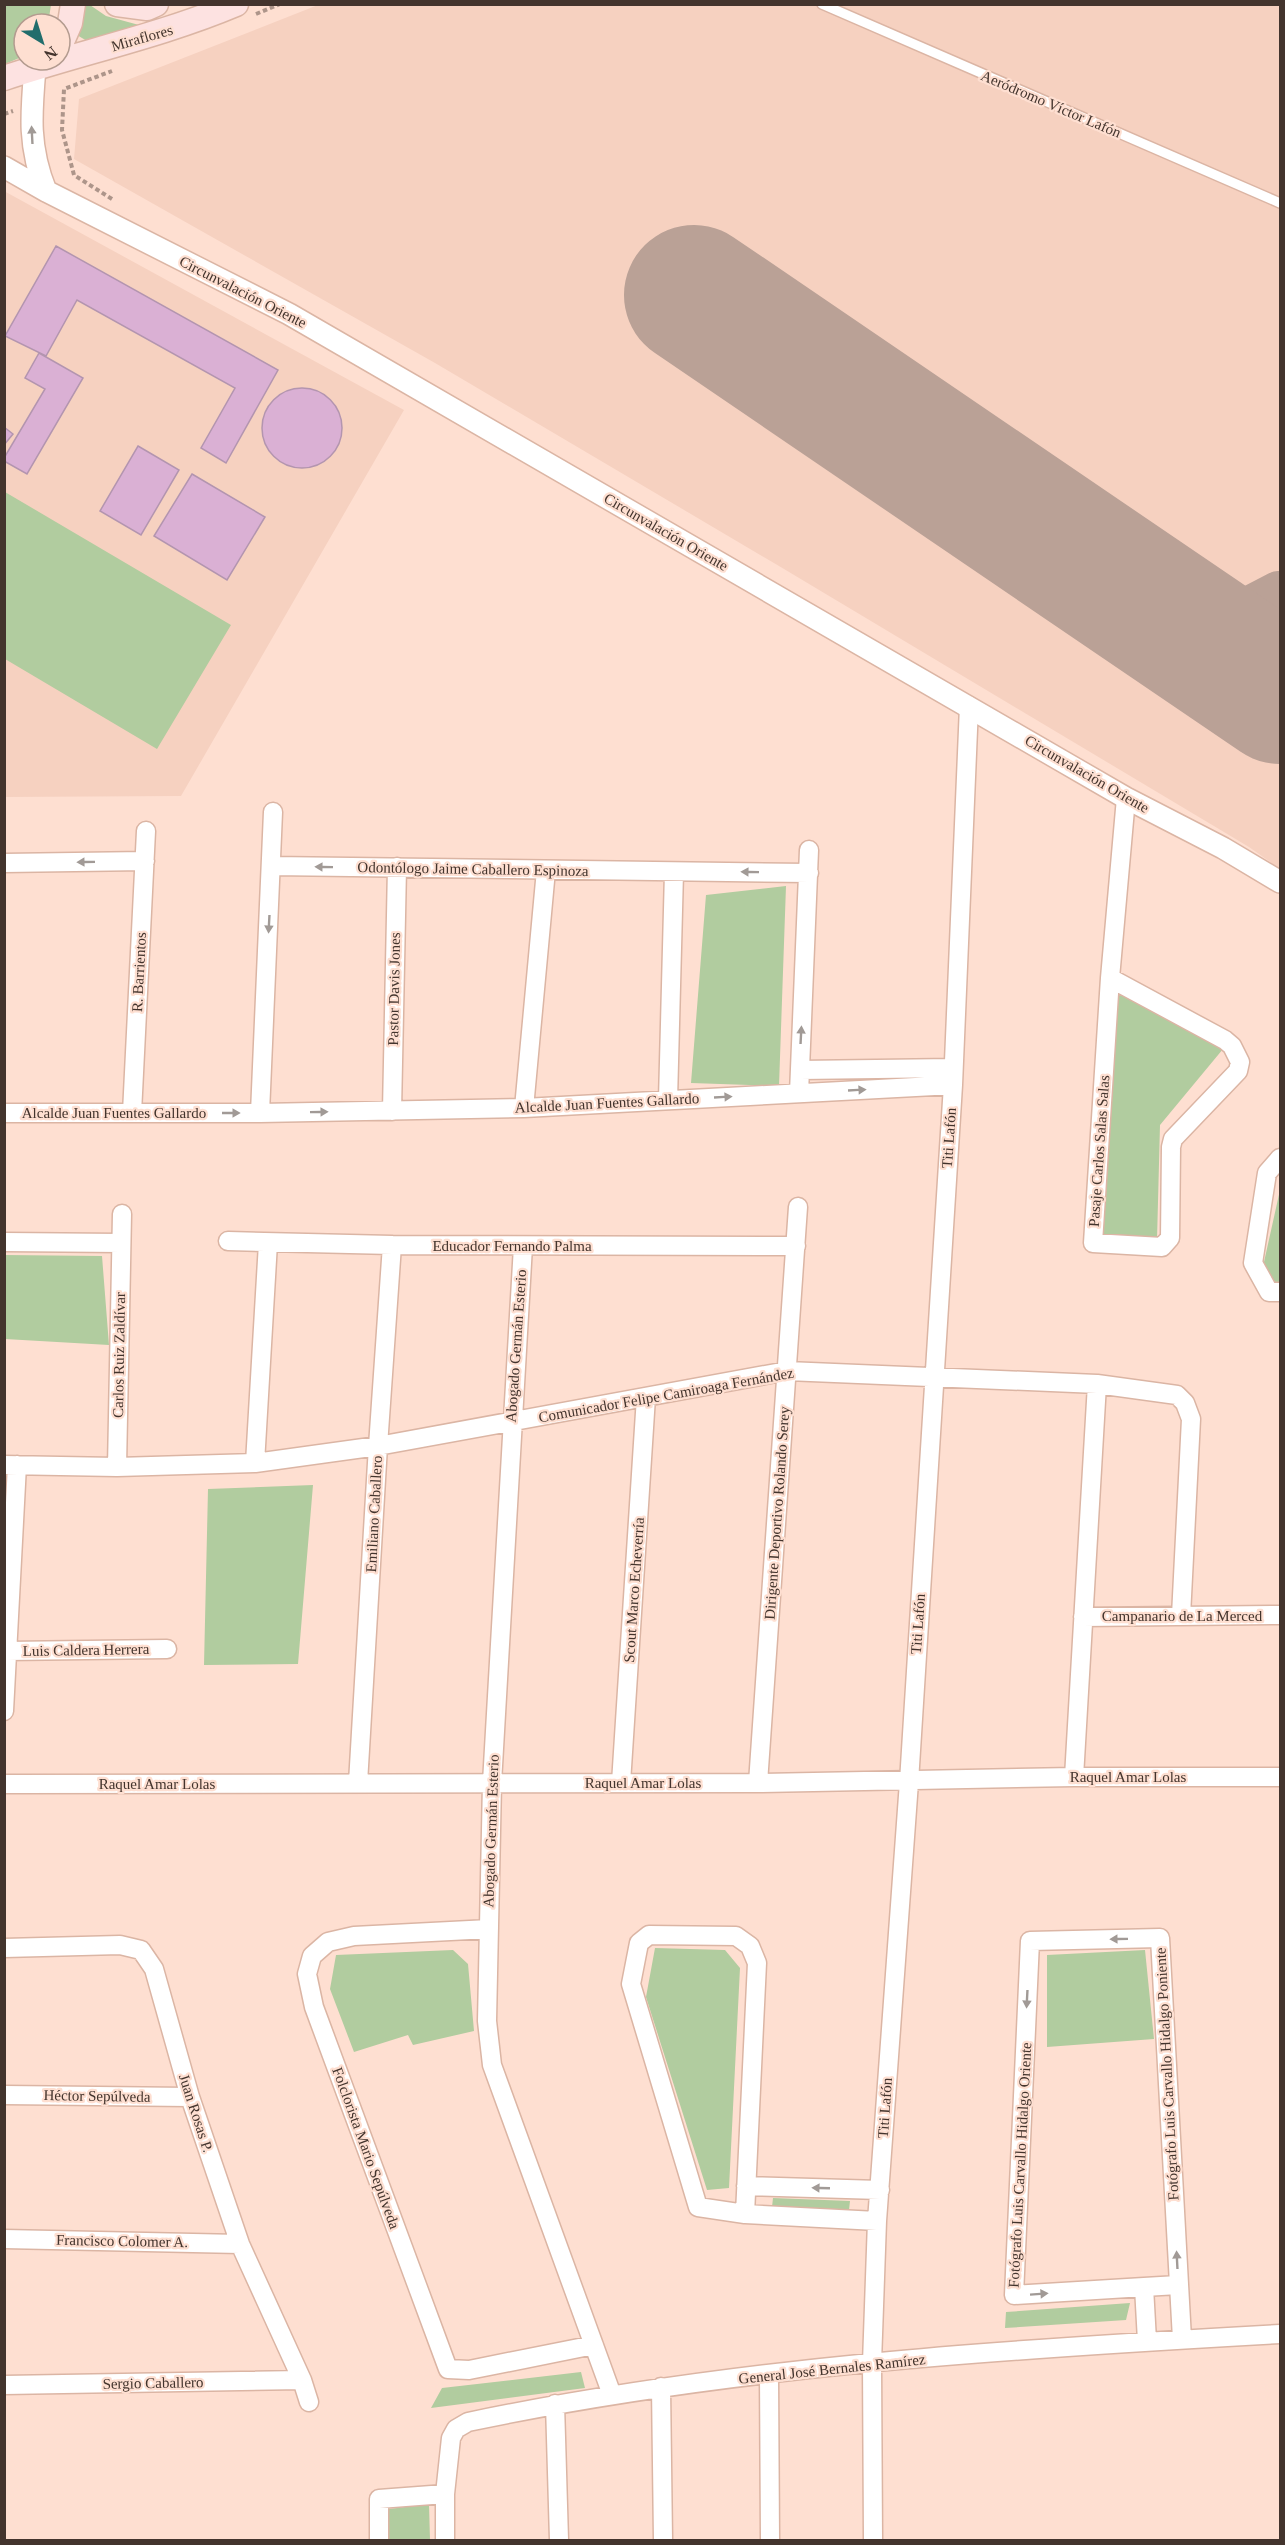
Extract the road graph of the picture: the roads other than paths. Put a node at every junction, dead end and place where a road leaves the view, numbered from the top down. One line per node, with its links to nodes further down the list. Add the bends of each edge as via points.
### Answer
1 (117, 4): 2 (main road, Miraflores, via 147,8)
2 (156, 4)
3 (236, 4): 5 (main road, Miraflores, via 176,28)
4 (822, 4): 11 (lane, Aeródromo Víctor Lafón)
5 (72, 54)
6 (18, 72): 8 (main road, Miraflores)
7 (44, 72): 10 (street, one-way to 7, via 31,135)
8 (4, 78)
9 (4, 167): 10 (street, Circunvalación Oriente)
10 (46, 191): 12 (street, Circunvalación Oriente, via 289,314)
11 (1281, 203)
12 (969, 706): 13 (street, Circunvalación Oriente); 27 (street, Titi Lafón)
13 (1126, 798): 24 (street, Circunvalación Oriente); 25 (street, Pasaje Carlos Salas Salas)
14 (273, 812): 19 (street)
15 (146, 831): 17 (street, R. Barrientos)
16 (810, 850): 23 (street)
17 (145, 861): 18 (street, one-way to 18); 33 (street, R. Barrientos)
18 (4, 863)
19 (272, 866): 20 (street, Odontólogo Jaime Caballero Espinoza, one-way to 19); 34 (street, one-way to 34)
20 (397, 867): 21 (street, Odontólogo Jaime Caballero Espinoza); 31 (street, Pastor Davis Jones)
21 (546, 870): 22 (street, Odontólogo Jaime Caballero Espinoza); 30 (street)
22 (674, 872): 23 (street, Odontólogo Jaime Caballero Espinoza, one-way to 22); 29 (street)
23 (809, 873): 26 (street, one-way to 23)
24 (1281, 882)
25 (1110, 978): 25 (street, Pasaje Carlos Salas Salas, via 1225,1040 1240,1062 1238,1071 1173,1139 1170,1238 1162,1247 1093,1243)
26 (800, 1070): 27 (street); 28 (street)
27 (953, 1076): 28 (street, Alcalde Juan Fuentes Gallardo, one-way to 27); 47 (street, Titi Lafón)
28 (799, 1093): 29 (street, Alcalde Juan Fuentes Gallardo, one-way to 28)
29 (668, 1100): 30 (street, Alcalde Juan Fuentes Gallardo)
30 (525, 1108): 31 (street, Alcalde Juan Fuentes Gallardo)
31 (392, 1111): 34 (street, Alcalde Juan Fuentes Gallardo, one-way to 31)
32 (4, 1113): 33 (street, Alcalde Juan Fuentes Gallardo)
33 (132, 1113): 34 (street, Alcalde Juan Fuentes Gallardo, one-way to 34)
34 (260, 1113)
35 (1281, 1158): 45 (street, via 1267,1173 1253,1263 1269,1292)
36 (798, 1207): 44 (street, Dirigente Deportivo Rolando Serey)
37 (122, 1214): 40 (street, Carlos Ruiz Zaldívar)
38 (228, 1240): 41 (street, Educador Fernando Palma)
39 (4, 1242): 40 (street)
40 (121, 1243): 54 (street, Carlos Ruiz Zaldívar)
41 (267, 1243): 42 (street, Educador Fernando Palma); 52 (street)
42 (392, 1245): 43 (street, Educador Fernando Palma); 51 (street, Emiliano Caballero)
43 (522, 1246): 44 (street, Educador Fernando Palma); 50 (street, Abogado Germán Esterio)
44 (796, 1246): 46 (street, Dirigente Deportivo Rolando Serey)
45 (1281, 1292)
46 (787, 1371): 47 (street, Comunicador Felipe Camiroaga Fernández); 49 (street, Comunicador Felipe Camiroaga Fernández); 63 (street, Dirigente Deportivo Rolando Serey)
47 (934, 1376): 48 (street, Comunicador Felipe Camiroaga Fernández); 64 (street, Titi Lafón)
48 (1097, 1383): 56 (street, Comunicador Felipe Camiroaga Fernández, via 1177,1395 1191,1419); 57 (street)
49 (646, 1397): 50 (street, Comunicador Felipe Camiroaga Fernández); 67 (street, Scout Marco Echeverría)
50 (511, 1422): 51 (street, Comunicador Felipe Camiroaga Fernández); 66 (street, Abogado Germán Esterio)
51 (378, 1446): 52 (street, Comunicador Felipe Camiroaga Fernández); 65 (street, Emiliano Caballero)
52 (255, 1463): 54 (street, Comunicador Felipe Camiroaga Fernández)
53 (11, 1465): 54 (street, Comunicador Felipe Camiroaga Fernández); 59 (street)
54 (117, 1467)
55 (1281, 1615): 56 (street, Campanario de La Merced)
56 (1181, 1616): 57 (street, Campanario de La Merced)
57 (1083, 1617): 61 (street)
58 (167, 1649): 59 (street, Luis Caldera Herrera)
59 (6, 1651): 60 (street)
60 (4, 1711)
61 (1074, 1777): 62 (street, Raquel Amar Lolas); 64 (street, Raquel Amar Lolas)
62 (1281, 1777)
63 (758, 1782): 64 (street, Raquel Amar Lolas); 67 (street, Raquel Amar Lolas)
64 (909, 1782): 75 (street, Titi Lafón)
65 (358, 1783): 66 (street, Raquel Amar Lolas); 68 (street, Raquel Amar Lolas)
66 (492, 1783): 67 (street, Raquel Amar Lolas); 69 (street, Abogado Germán Esterio)
67 (621, 1783)
68 (4, 1784)
69 (489, 1929): 85 (street, Abogado Germán Esterio, via 487,2021 492,2065); 85 (street, Folclorista Mario Sepúlveda, via 354,1936 328,1942 312,1956 307,1974 314,2007 448,2369 469,2370)
70 (1030, 1941): 80 (street, Fotógrafo Luis Carvallo Hidalgo Poniente, one-way to 70, via 1160,1938); 81 (street, Fotógrafo Luis Carvallo Hidalgo Oriente, one-way to 81, via 1014,2295)
71 (4, 1948): 73 (street, Juan Rosas P., via 120,1945 141,1950 154,1968)
72 (4, 2095): 73 (street, Héctor Sepúlveda)
73 (190, 2097): 79 (street, Juan Rosas P.)
74 (746, 2186): 75 (street, one-way to 74); 76 (street); 76 (street, via 757,1963 750,1946 736,1936 649,1935 639,1943 631,1984 698,2207)
75 (880, 2190): 77 (street, Titi Lafón)
76 (745, 2214): 77 (street)
77 (877, 2221): 86 (street, Titi Lafón)
78 (4, 2239): 79 (street, Francisco Colomer A.)
79 (240, 2244): 88 (street, Juan Rosas P.)
80 (1179, 2286): 81 (street, Fotógrafo Luis Carvallo Hidalgo Oriente); 83 (street, Fotógrafo Luis Carvallo Hidalgo Poniente)
81 (1144, 2287): 84 (street)
82 (1281, 2334): 83 (street, General José Bernales Ramírez)
83 (1182, 2339): 84 (street, General José Bernales Ramírez)
84 (1147, 2341): 86 (street, General José Bernales Ramírez)
85 (594, 2345): 91 (street, Abogado Germán Esterio)
86 (873, 2363): 87 (street, General José Bernales Ramírez); 100 (street, Titi Lafón)
87 (769, 2375): 90 (street, General José Bernales Ramírez); 99 (street)
88 (302, 2380): 89 (street, Sergio Caballero); 92 (street, Juan Rosas P.)
89 (4, 2385)
90 (661, 2387): 91 (street, General José Bernales Ramírez); 98 (street)
91 (612, 2395): 93 (street, General José Bernales Ramírez)
92 (309, 2402)
93 (555, 2404): 94 (street, General José Bernales Ramírez, via 461,2425 451,2438); 97 (street)
94 (445, 2494): 95 (street, via 379,2499); 96 (street, General José Bernales Ramírez)
95 (379, 2541)
96 (445, 2541)
97 (559, 2541)
98 (663, 2541)
99 (770, 2541)
100 (873, 2541)

